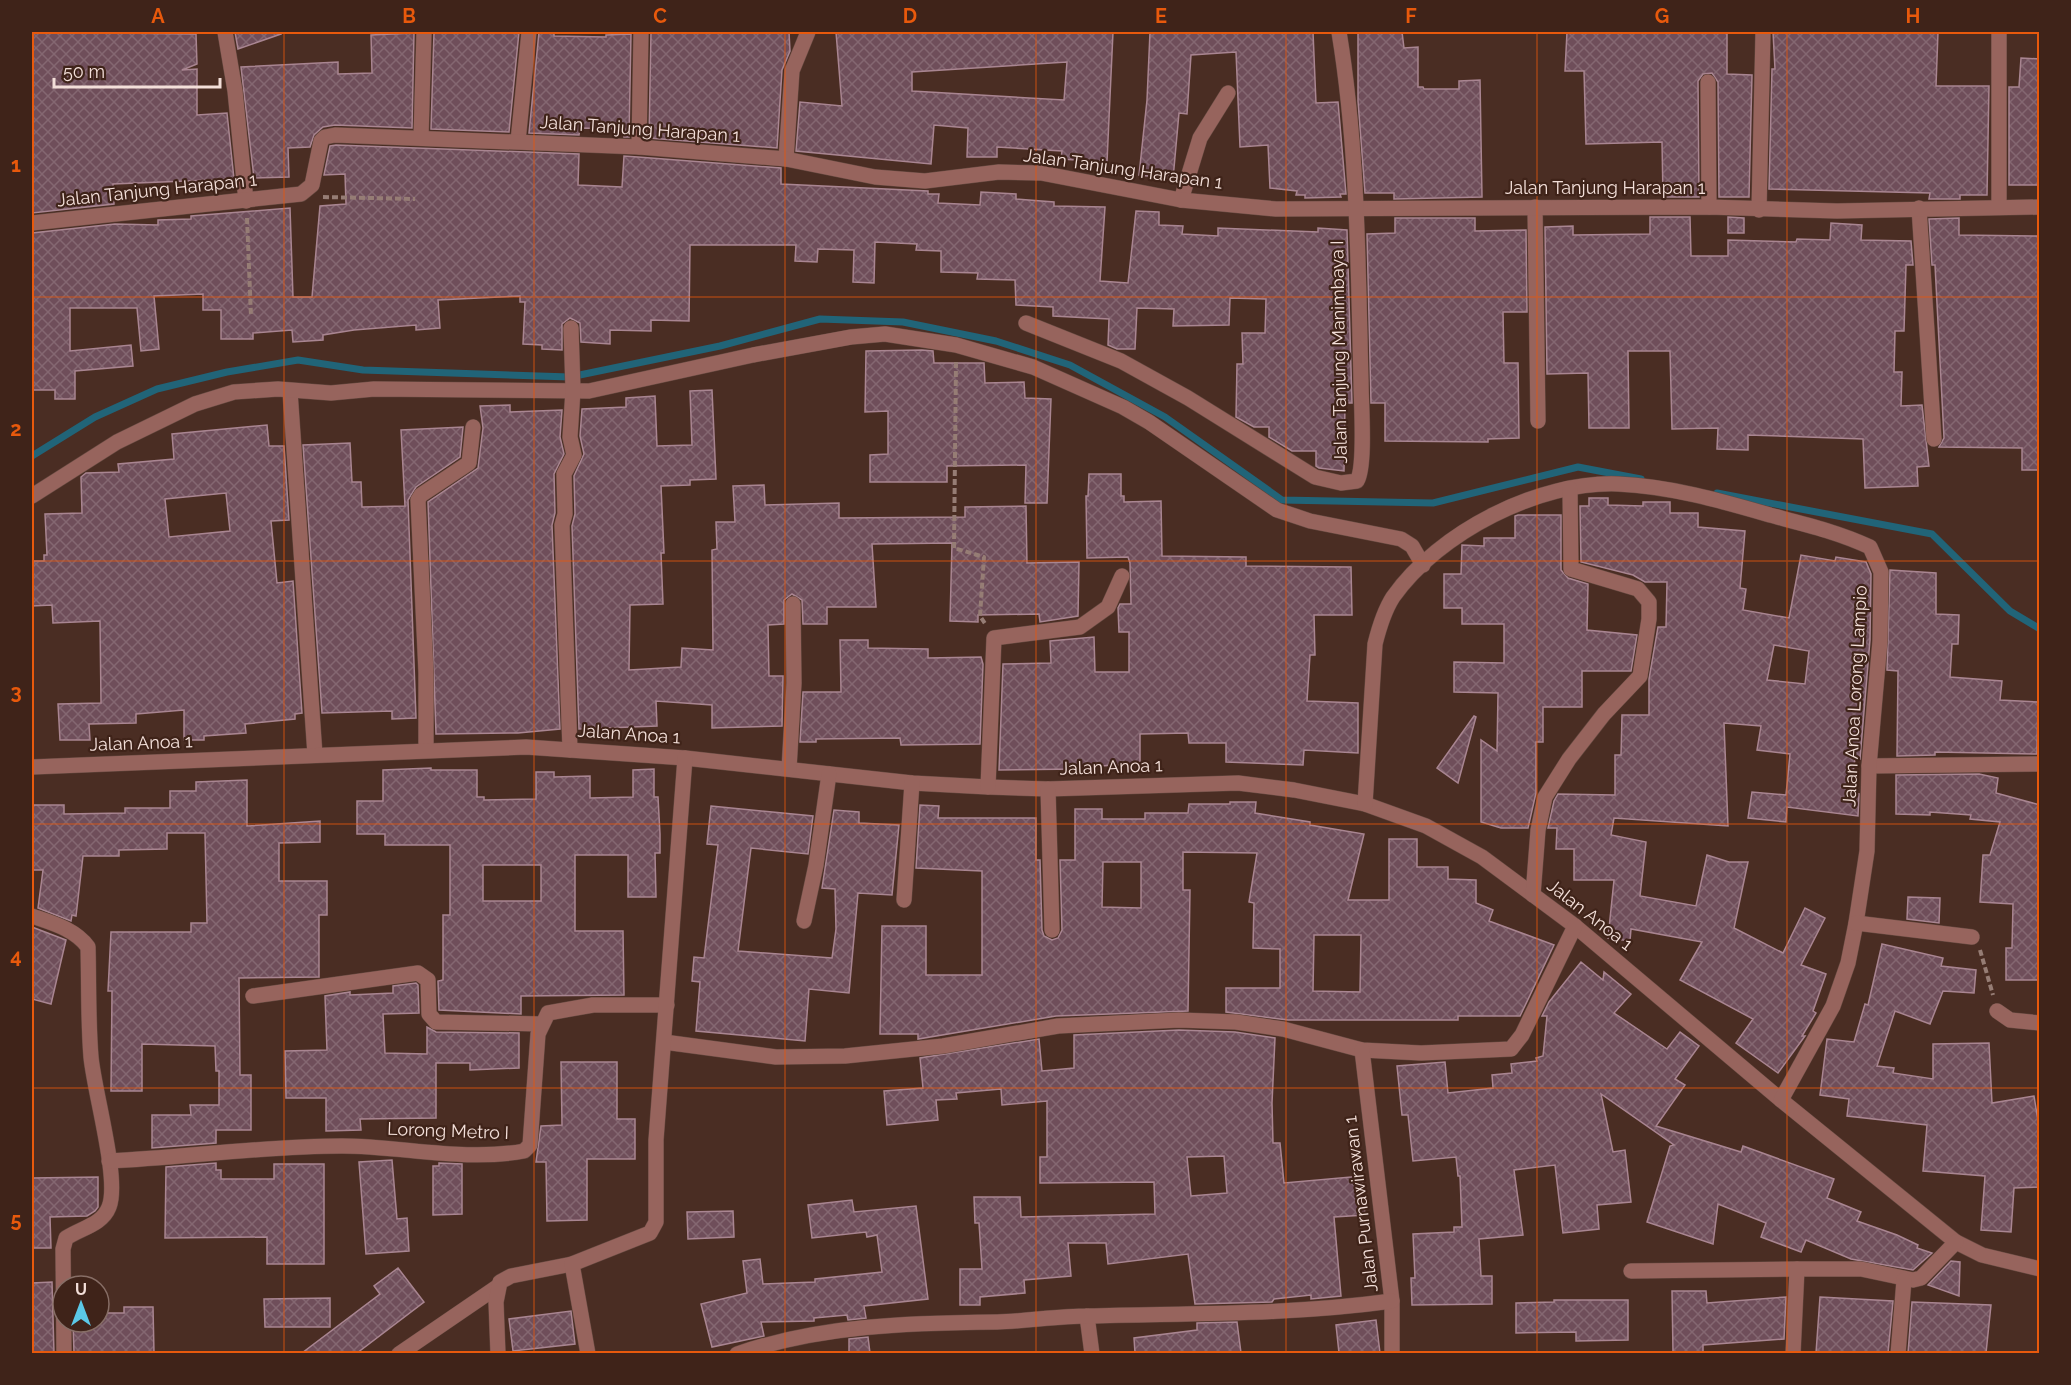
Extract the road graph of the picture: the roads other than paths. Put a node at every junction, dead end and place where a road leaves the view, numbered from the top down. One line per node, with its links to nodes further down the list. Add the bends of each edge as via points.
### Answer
1 (225, 32): 16 (street)
2 (424, 32): 11 (street)
3 (529, 32): 12 (street)
4 (641, 32): 13 (street)
5 (808, 32): 14 (street, via 792,71)
6 (1338, 32): 22 (street, Jalan Tanjung Manimbaya I, via 1346,77)
7 (1763, 32): 23 (street)
8 (1999, 32): 19 (street)
9 (1708, 82): 18 (street)
10 (1228, 93): 15 (street, via 1200,138)
11 (421, 138): 12 (street, Jalan Tanjung Harapan 1); 16 (street, Jalan Tanjung Harapan 1, via 326,137 318,149 312,185 305,192)
12 (519, 141): 13 (street, Jalan Tanjung Harapan 1)
13 (639, 147): 14 (street, Jalan Tanjung Harapan 1)
14 (786, 159): 15 (street, Jalan Tanjung Harapan 1, via 875,177 917,181 999,172 1041,173)
15 (1181, 200): 22 (street, Jalan Tanjung Harapan 1, via 1276,209)
16 (246, 201): 24 (street, Jalan Tanjung Harapan 1)
17 (1535, 207): 18 (street, Jalan Tanjung Harapan 1); 22 (street, Jalan Tanjung Harapan 1); 29 (street)
18 (1709, 207): 23 (street, Jalan Tanjung Harapan 1)
19 (1999, 207): 20 (street, Jalan Tanjung Harapan 1); 21 (street, Jalan Tanjung Harapan 1)
20 (2040, 207)
21 (1919, 208): 23 (street, Jalan Tanjung Harapan 1); 31 (street)
22 (1356, 210): 25 (street, Jalan Tanjung Manimbaya I, via 1362,427 1361,472 1355,482 1316,477 1121,361)
23 (1759, 210)
24 (32, 223)
25 (1026, 323)
26 (571, 328): 27 (street)
27 (573, 387): 28 (street); 34 (street, via 601,389 851,337 908,336 956,345 1033,368 1123,407 1277,510 1310,521 1401,539 1412,546); 38 (street, via 570,437 574,454 564,474 562,525)
28 (290, 391): 33 (street, via 234,392 195,404 117,442); 39 (street)
29 (1538, 422)
30 (473, 427): 37 (street, via 469,463 418,500)
31 (1934, 439)
32 (1570, 489): 34 (street, Jalan Anoa Lorong Lampio, via 1484,519 1458,534); 42 (street, Jalan Anoa Lorong Lampio, via 1617,484 1669,490 1793,521 1870,548 1879,564 1882,585); 50 (street, via 1571,569 1638,589 1649,602 1649,620 1640,676 1604,714 1545,797)
33 (32, 496)
34 (1423, 566): 49 (street, Jalan Anoa Lorong Lampio, via 1394,597 1375,644)
35 (1122, 576): 47 (street, via 1108,607 1080,627 994,638)
36 (793, 604): 44 (street)
37 (426, 750): 38 (street, Jalan Anoa 1); 39 (street, Jalan Anoa 1)
38 (570, 750): 40 (street, Jalan Anoa 1)
39 (315, 755): 43 (street, Jalan Anoa 1)
40 (685, 758): 44 (street, Jalan Anoa 1); 59 (street)
41 (2040, 764): 42 (street)
42 (1869, 766): 54 (street, Jalan Anoa Lorong Lampio, via 1866,851)
43 (32, 767)
44 (789, 769): 45 (street, Jalan Anoa 1)
45 (829, 774): 46 (street, Jalan Anoa 1); 53 (street)
46 (912, 783): 47 (street, Jalan Anoa 1); 51 (street)
47 (988, 787): 48 (street, Jalan Anoa 1)
48 (1048, 789): 49 (street, Jalan Anoa 1, via 1238,783); 56 (street)
49 (1365, 804): 50 (street, Jalan Anoa 1, via 1426,826 1482,857)
50 (1533, 895): 55 (street, Jalan Anoa 1)
51 (904, 900)
52 (32, 916): 66 (street, via 66,929 88,947 91,1059)
53 (804, 921)
54 (1856, 923): 57 (street); 65 (street, Jalan Anoa Lorong Lampio, via 1833,1006)
55 (1575, 926): 64 (street, via 1522,1035 1511,1049 1421,1053); 65 (street, Jalan Anoa 1)
56 (1052, 930)
57 (1972, 937)
58 (253, 996): 62 (street, via 418,973 428,980 429,1014 436,1022)
59 (667, 1005): 62 (street, via 563,1009 548,1013); 63 (street)
60 (1997, 1011): 61 (street, via 2010,1020)
61 (2040, 1023)
62 (541, 1024): 66 (street, Lorong Metro I, via 530,1145 524,1152 456,1153 344,1146)
63 (664, 1042): 64 (street, via 776,1057 845,1056 943,1046 1058,1026 1179,1020 1283,1029); 68 (street, via 656,1140 655,1229)
64 (1362, 1050): 74 (street, Jalan Purnawirawan 1)
65 (1781, 1100): 67 (street, Jalan Anoa 1)
66 (109, 1161): 76 (street, via 108,1211 94,1225 66,1238 63,1249)
67 (1956, 1242): 70 (street, Jalan Anoa 1, via 1982,1255); 72 (street, via 1921,1278)
68 (572, 1264): 73 (street, via 512,1276); 79 (street)
69 (1797, 1269): 71 (street); 72 (street, via 1861,1269); 83 (street)
70 (2040, 1269)
71 (1631, 1270)
72 (1904, 1280): 84 (street)
73 (497, 1287): 77 (street); 78 (street)
74 (1392, 1301): 75 (street, via 1325,1311); 82 (street, Jalan Purnawirawan 1)
75 (1087, 1316): 80 (street, via 847,1328); 81 (street)
76 (64, 1353)
77 (399, 1353)
78 (498, 1353)
79 (588, 1353)
80 (736, 1353)
81 (1092, 1353)
82 (1392, 1353)
83 (1793, 1353)
84 (1898, 1353)

